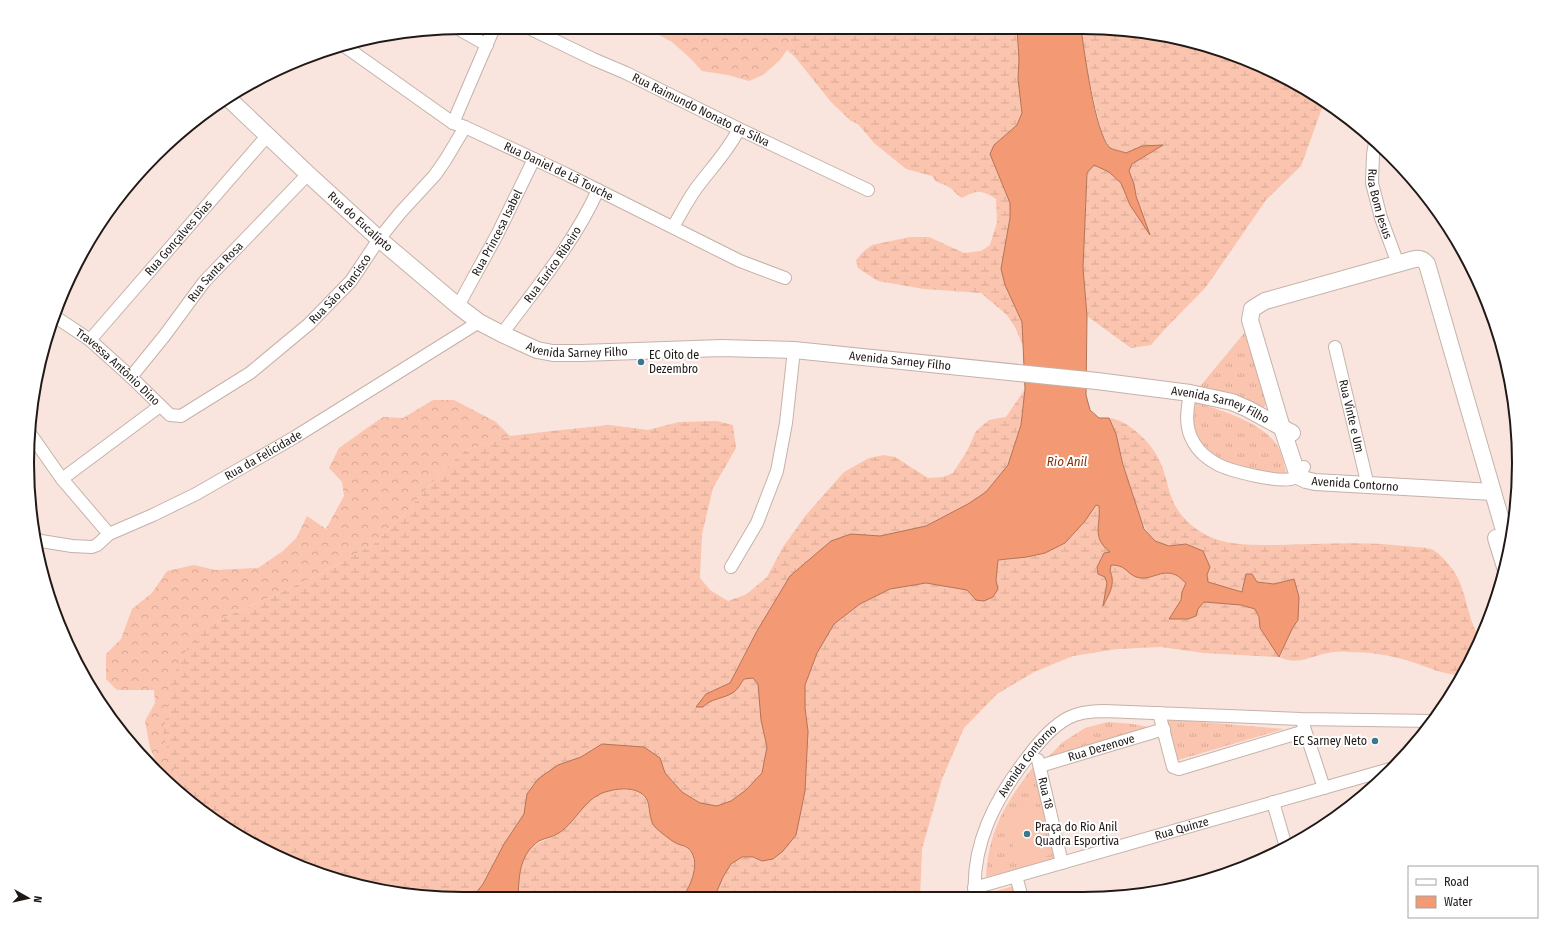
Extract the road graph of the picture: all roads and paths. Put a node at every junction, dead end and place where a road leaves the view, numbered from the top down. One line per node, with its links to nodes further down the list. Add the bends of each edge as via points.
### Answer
1 (469, 34): 4 (street)
2 (492, 34): 4 (street, Rua São Francisco)
3 (541, 34): 8 (street, Rua Raimundo Nonato da Silva)
4 (487, 45): 7 (street, Rua São Francisco)
5 (350, 50): 7 (street, Rua Daniel de Lã Touche)
6 (232, 102): 9 (street, Rua do Eucalípto)
7 (459, 125): 11 (street, Rua Daniel de Lã Touche); 16 (street, Rua São Francisco, via 446,159 435,175)
8 (739, 129): 14 (street, Rua Raimundo Nonato da Silva); 15 (street, via 732,143 700,183)
9 (268, 136): 12 (street, Rua do Eucalípto); 23 (street, Rua Gonçalves Dias)
10 (1374, 148): 17 (street, Rua Bom Jesus, via 1372,183 1381,218)
11 (534, 159): 13 (street, Rua Daniel de Lã Touche); 19 (street, Rua Princesa Isabel, via 498,233)
12 (308, 174): 16 (street, Rua do Eucalípto); 26 (street, Rua Santa Rosa, via 204,282)
13 (598, 190): 15 (street, Rua Daniel de Lã Touche); 22 (street, Rua Euríco Ribeiro, via 572,237)
14 (868, 190)
15 (673, 227): 18 (street, Rua Daniel de Lã Touche, via 740,261)
16 (379, 238): 19 (street, Rua do Eucalípto); 29 (street, Rua São Francisco, via 351,282 309,324 250,374)
17 (1401, 263): 30 (street, Avenida Contorno, via 1265,301 1259,309 1258,318); 35 (street, via 1411,264 1418,269)
18 (784, 278)
19 (458, 306): 21 (street, Rua do Eucalípto)
20 (59, 319): 23 (street, Travessa Antônio Dino)
21 (480, 322): 22 (street, Rua do Eucalípto); 36 (street, Rua da Felicidade, via 246,466 189,497)
22 (502, 334): 25 (street, Avenida Sarney Filho, via 537,350 553,352 615,353 722,348)
23 (90, 340): 26 (street, Travessa Antônio Dino)
24 (1335, 347): 34 (street, Rua Vinte e Um)
25 (794, 350): 27 (street, Avenida Sarney Filho, via 988,369); 40 (street, via 786,423 777,471 756,523)
26 (131, 377): 28 (street, Travessa Antônio Dino)
27 (1190, 393): 30 (street, Avenida Sarney Filho, via 1240,405); 32 (street, via 1186,422 1197,448 1208,458 1217,464 1272,479 1292,479)
28 (160, 406): 29 (street, Travessa Antônio Dino, via 170,415); 33 (street)
29 (181, 416)
30 (1287, 431): 32 (street, Avenida Contorno)
31 (35, 440): 33 (street)
32 (1301, 471): 34 (street, Avenida Contorno)
33 (62, 479): 36 (street)
34 (1367, 482): 35 (street, Avenida Contorno)
35 (1487, 488): 37 (street); 39 (street)
36 (109, 534): 38 (street, Rua da Felicidade, via 92,547)
37 (1505, 538)
38 (41, 540)
39 (1502, 554)
40 (731, 568)
41 (1159, 713): 42 (street, Avenida Contorno); 44 (street); 46 (street, Avenida Contorno, via 1104,711 1078,714 1060,723)
42 (1301, 719): 43 (street, Avenida Contorno); 45 (street)
43 (1425, 721)
44 (1164, 729): 45 (street, via 1173,767 1179,769); 47 (street, Rua Dezenove)
45 (1305, 731): 49 (street)
46 (1035, 747): 47 (street, Rua 18); 54 (street, Avenida Contorno, via 1013,776 989,817 977,858)
47 (1040, 766): 52 (street, Rua 18)
48 (1380, 772): 49 (street, Rua Quinze)
49 (1324, 788): 50 (street, Rua Quinze)
50 (1273, 802): 51 (street); 52 (street, Rua Quinze)
51 (1285, 842)
52 (1062, 863): 53 (street, Rua Quinze)
53 (1016, 876): 55 (street, Rua Quinze); 56 (street)
54 (975, 892)
55 (977, 892)
56 (1020, 892)

